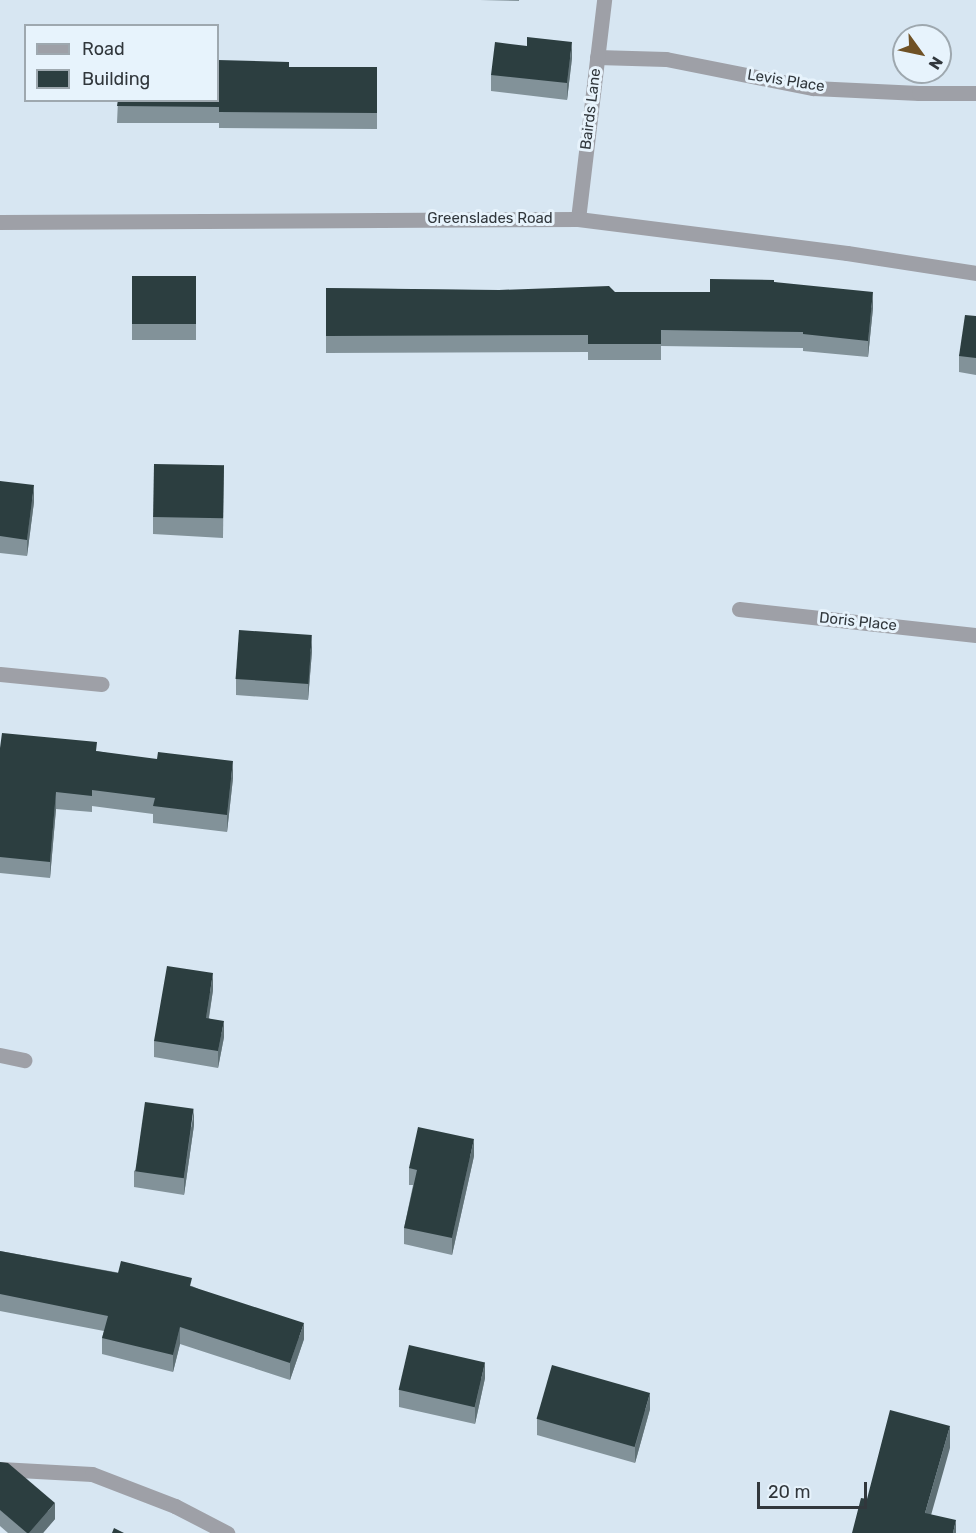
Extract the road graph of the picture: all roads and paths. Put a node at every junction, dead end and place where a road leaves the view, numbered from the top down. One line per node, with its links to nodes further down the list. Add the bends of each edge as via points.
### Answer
1 (604, 0): 2 (street, Bairds Lane)
2 (597, 57): 3 (street, Levis Place, via 666,59 813,88); 4 (street, Bairds Lane)
3 (976, 93)
4 (578, 219): 5 (street, Greenslades Road); 6 (street, Greenslades Road)
5 (0, 222)
6 (976, 273)
7 (739, 609): 8 (street, Doris Place)
8 (976, 635)
9 (0, 674): 10 (street)
10 (102, 684)
11 (0, 1055): 12 (street)
12 (24, 1060)
13 (0, 1469): 14 (street, via 92,1474 175,1506)
14 (227, 1533)

